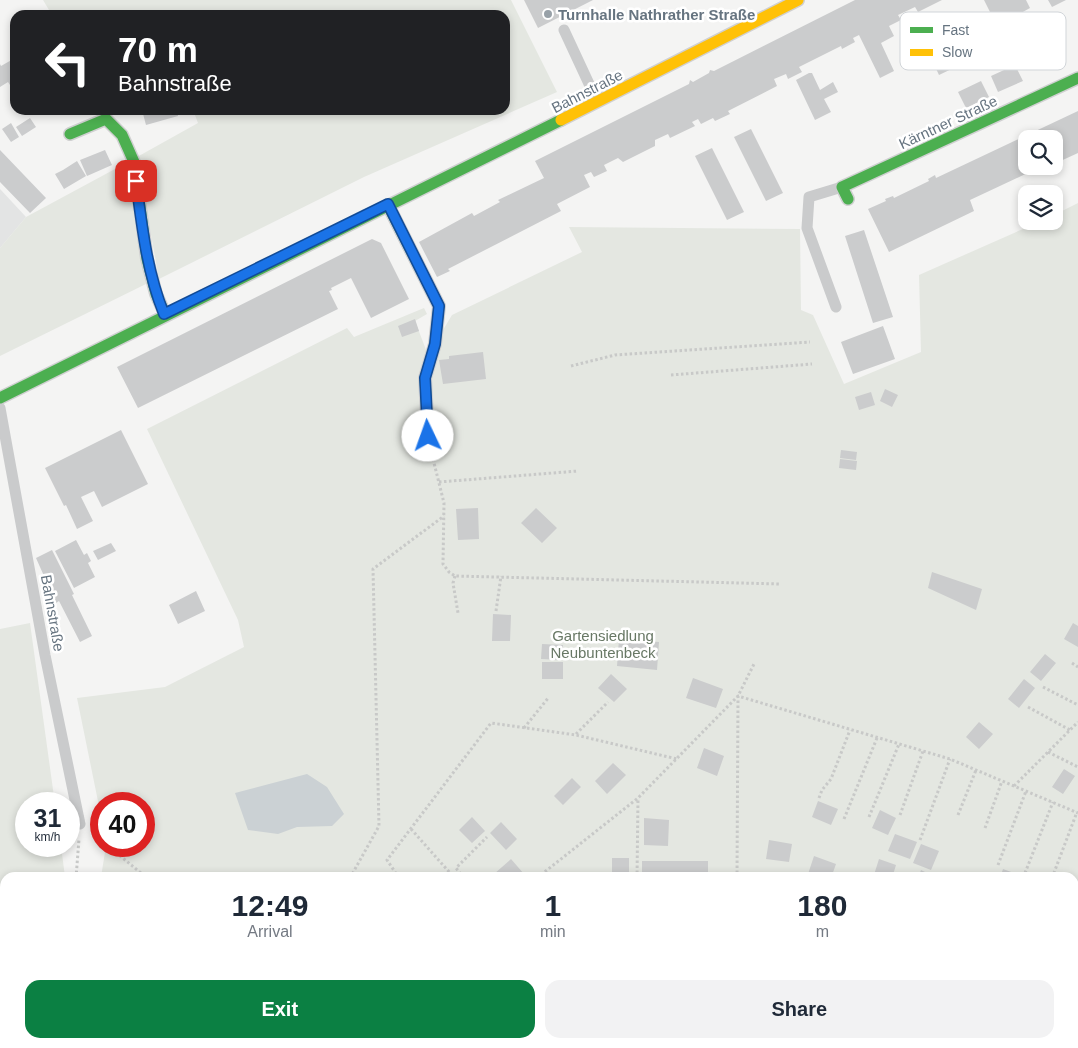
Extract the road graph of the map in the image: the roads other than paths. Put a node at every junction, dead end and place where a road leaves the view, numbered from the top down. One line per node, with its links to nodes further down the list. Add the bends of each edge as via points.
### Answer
1 (798, 0): 4 (main road, Bahnstraße)
2 (564, 30): 4 (lane)
3 (1078, 78): 6 (main road, Kärntner Straße)
4 (598, 103): 8 (main road, Bahnstraße)
5 (70, 134): 10 (main road, via 106,119 122,136 134,162 146,259)
6 (842, 187): 7 (main road); 9 (lane, via 809,197 808,228)
7 (848, 199)
8 (388, 204): 10 (main road, Bahnstraße); 13 (main road, via 439,306 435,344 425,378)
9 (836, 307)
10 (164, 314): 11 (main road, Bahnstraße)
11 (0, 398)
12 (0, 408): 14 (lane, Bahnstraße)
13 (428, 436)
14 (73, 792)

